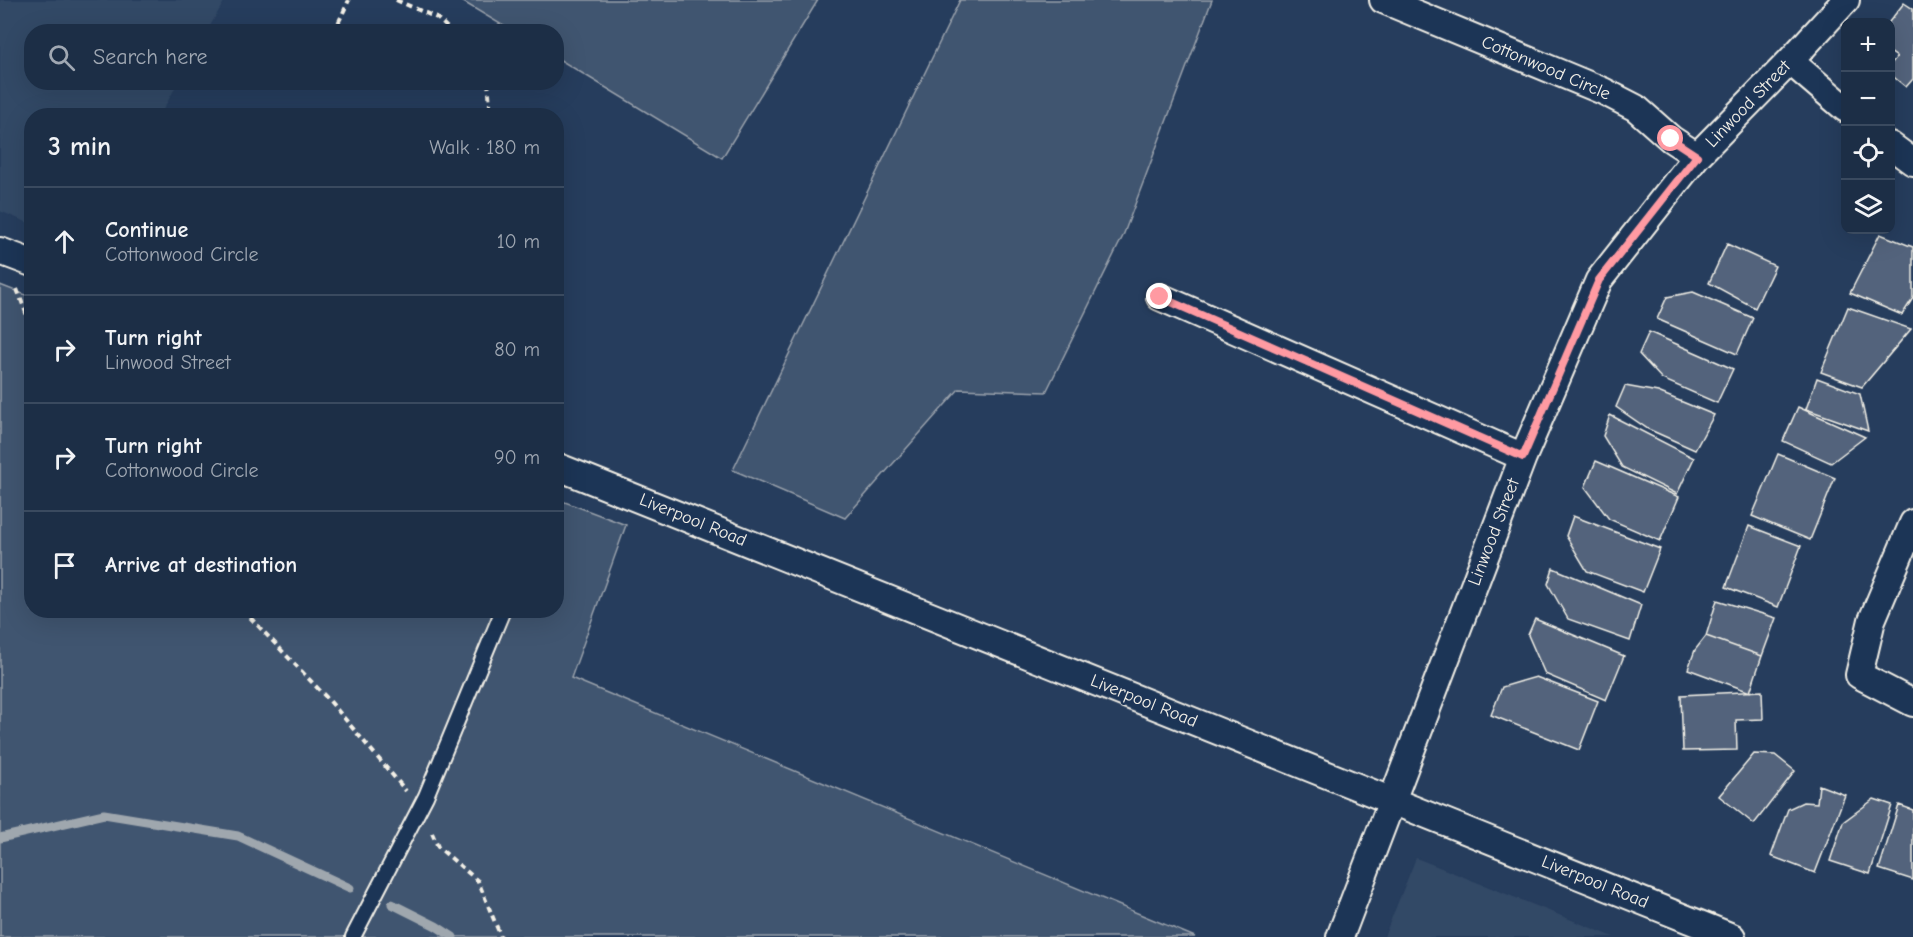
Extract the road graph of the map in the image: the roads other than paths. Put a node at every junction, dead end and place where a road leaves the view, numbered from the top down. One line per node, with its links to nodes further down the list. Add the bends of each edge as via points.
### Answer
1 (1383, 0): 6 (street, Cottonwood Circle, via 1603,91 1636,108)
2 (1846, 0): 3 (street, Linwood Street)
3 (1790, 61): 4 (street); 6 (street, Linwood Street)
4 (1841, 106)
5 (1895, 149): 7 (street)
6 (1697, 156): 11 (street, Linwood Street, via 1599,280)
7 (1913, 162)
8 (0, 251): 9 (street)
9 (24, 260)
10 (1160, 297): 11 (street)
11 (1523, 457): 16 (street, Linwood Street)
12 (564, 474): 16 (street, Liverpool Road)
13 (1913, 523): 15 (street, via 1872,621 1859,675)
14 (500, 618): 17 (lane, via 420,808)
15 (1913, 703)
16 (1391, 800): 18 (street, Linwood Street); 19 (street, Liverpool Road)
17 (353, 937)
18 (1340, 937)
19 (1732, 937)

